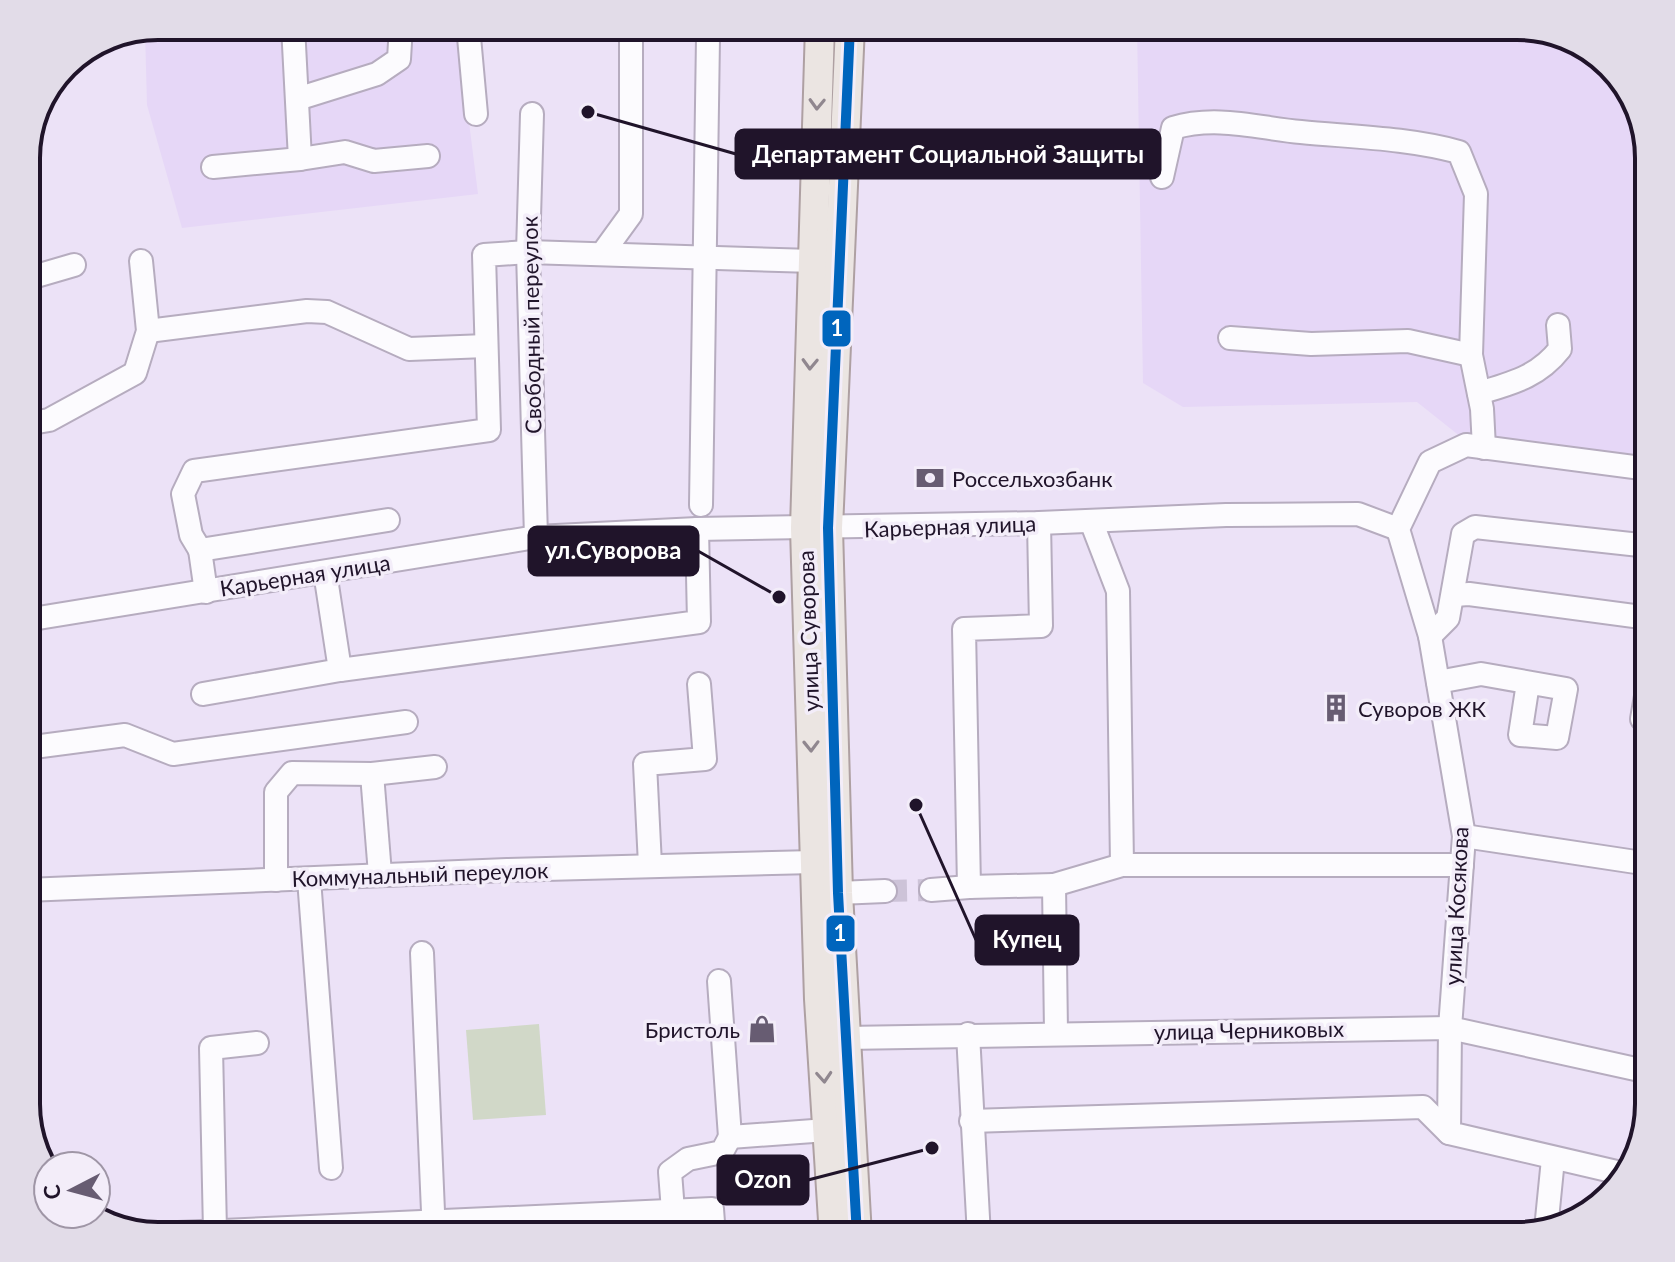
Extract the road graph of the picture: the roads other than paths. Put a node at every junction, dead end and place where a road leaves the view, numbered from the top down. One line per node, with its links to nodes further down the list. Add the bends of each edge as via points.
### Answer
1 (294, 40): 8 (street)
2 (400, 40): 8 (street, via 399,59 377,74)
3 (469, 40): 9 (street)
4 (631, 40): 16 (street, via 631,214)
5 (708, 40): 17 (street)
6 (820, 40): 19 (main road, улица Суворова, one-way to 19)
7 (849, 40): 35 (main road, улица Суворова)
8 (297, 99): 12 (street)
9 (476, 114)
10 (532, 114): 15 (street, Свободный переулок)
11 (428, 156): 12 (street, via 374,161 345,152)
12 (300, 159): 13 (street)
13 (213, 167)
14 (1162, 177): 26 (street, via 1173,128 1191,123 1257,123 1459,152 1476,194)
15 (528, 252): 16 (street); 25 (street, via 484,255); 38 (street, Свободный переулок)
16 (602, 254): 17 (street)
17 (705, 257): 19 (street); 31 (street)
18 (141, 261): 23 (street)
19 (813, 261): 35 (main road, улица Суворова, one-way to 35)
20 (74, 265): 21 (street)
21 (40, 275)
22 (1558, 325): 27 (street, via 1560,349 1544,369)
23 (148, 331): 25 (street, via 307,311 327,312 409,349); 28 (street, via 135,373)
24 (1230, 338): 26 (street, via 1311,344 1408,341)
25 (486, 346): 40 (street, via 489,430 194,471 183,494 191,535)
26 (1471, 355): 27 (street)
27 (1479, 393): 29 (street)
28 (40, 422)
29 (1484, 448): 30 (street); 37 (street, via 1466,445 1430,462)
30 (1635, 467)
31 (701, 505)
32 (388, 520): 40 (street)
33 (1091, 521): 34 (street, Карьерная улица); 37 (street, Карьерная улица, via 1358,514); 60 (street, via 1118,591)
34 (1039, 523): 35 (street, Карьерная улица); 66 (street, via 1041,626 964,629)
35 (816, 528): 36 (street, Карьерная улица); 57 (main road, улица Суворова, one-way to 57); 70 (main road, улица Суворова)
36 (697, 529): 38 (street, Карьерная улица); 47 (street, via 699,622)
37 (1398, 529): 46 (street, улица Косякова)
38 (536, 537): 41 (street, Карьерная улица)
39 (1635, 544): 43 (street, via 1475,527 1463,534)
40 (200, 550): 42 (street)
41 (325, 572): 42 (street, Карьерная улица); 47 (street)
42 (206, 592): 45 (street, Карьерная улица)
43 (1454, 595): 44 (street); 46 (street, via 1448,618)
44 (1635, 616)
45 (40, 618)
46 (1430, 636): 48 (street, улица Косякова)
47 (340, 670): 51 (street)
48 (1438, 682): 49 (street, via 1481,674); 56 (street, улица Косякова)
49 (1528, 683)
50 (699, 684): 59 (street, via 705,759 645,764)
51 (203, 694)
52 (406, 722): 53 (street, via 173,754 125,735)
53 (40, 746)
54 (435, 767): 55 (street)
55 (372, 774): 62 (street); 64 (street, via 292,773 276,792)
56 (1464, 836): 58 (street); 61 (street, улица Косякова)
57 (814, 862): 59 (street, Коммунальный переулок); 80 (main road, улица Суворова, one-way to 80)
58 (1635, 862)
59 (650, 865): 62 (street, Коммунальный переулок)
60 (1122, 865): 61 (street); 65 (street)
61 (1462, 865): 73 (street, улица Косякова)
62 (380, 874): 63 (street, Коммунальный переулок)
63 (309, 879): 64 (street, Коммунальный переулок); 84 (street)
64 (276, 880): 67 (street, Коммунальный переулок)
65 (1054, 885): 66 (street); 74 (street)
66 (969, 887): 68 (street)
67 (40, 889)
68 (931, 890)
69 (885, 891): 70 (street)
70 (838, 893): 76 (main road, улица Суворова)
71 (422, 953): 89 (street)
72 (719, 981): 82 (street)
73 (1450, 1028): 74 (street, улица Черниковых); 78 (street, улица Черниковых); 81 (street, улица Косякова)
74 (1056, 1032): 75 (street, улица Черниковых)
75 (968, 1034): 76 (street, улица Черниковых); 79 (street)
76 (845, 1038): 93 (main road, улица Суворова)
77 (257, 1043): 88 (street, via 211,1048)
78 (1635, 1069)
79 (971, 1121): 81 (street, via 1423,1107); 94 (street)
80 (827, 1130): 82 (street); 92 (main road, улица Суворова)
81 (1449, 1133): 83 (street)
82 (730, 1137): 86 (street, via 722,1152 688,1159 670,1172)
83 (1553, 1159): 85 (street); 87 (street)
84 (331, 1168)
85 (1614, 1172)
86 (673, 1211): 90 (street); 91 (street, via 712,1209)
87 (1547, 1218)
88 (215, 1222)
89 (434, 1222)
90 (527, 1222)
91 (713, 1222)
92 (833, 1222)
93 (856, 1222)
94 (978, 1222)

